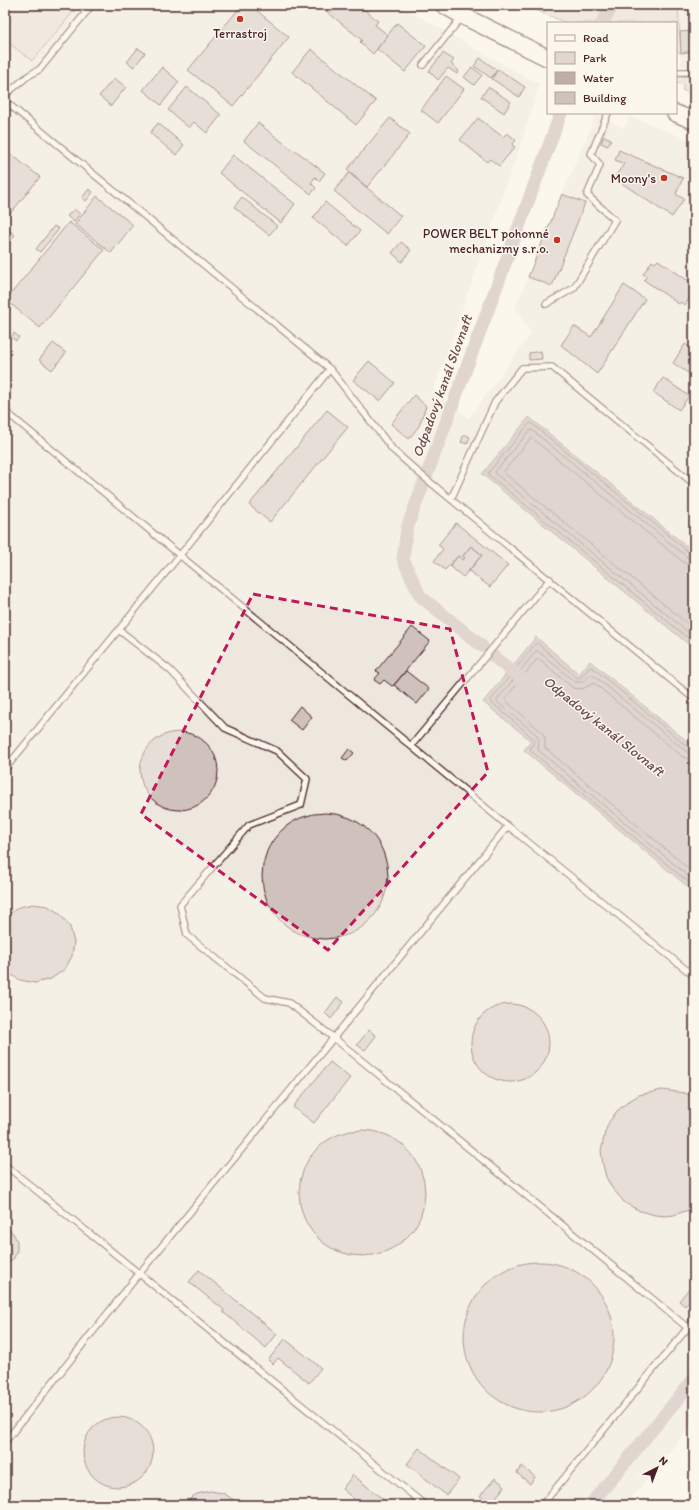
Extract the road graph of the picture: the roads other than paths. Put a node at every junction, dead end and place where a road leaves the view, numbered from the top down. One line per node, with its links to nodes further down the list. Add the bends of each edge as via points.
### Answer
1 (92, 5): 8 (lane, via 40,69)
2 (444, 5): 3 (main road)
3 (463, 16): 4 (main road); 5 (lane)
4 (547, 58)
5 (423, 65)
6 (677, 72): 7 (lane)
7 (694, 72)
8 (5, 95)
9 (5, 101): 14 (lane)
10 (608, 114): 13 (lane, via 591,154 600,165 587,195 615,220 574,288)
11 (677, 114): 12 (main road)
12 (694, 121)
13 (546, 304)
14 (330, 368): 17 (lane, via 393,450); 18 (lane)
15 (5, 411): 18 (lane)
16 (694, 484): 17 (lane, via 552,367 522,368 495,402)
17 (451, 499): 19 (lane)
18 (180, 556): 20 (lane); 22 (lane)
19 (550, 579): 21 (lane); 22 (lane)
20 (119, 630): 23 (lane); 26 (lane, via 170,670 225,728 277,751 307,779 301,805 249,825 180,905 187,935 265,998 289,1003)
21 (694, 699)
22 (412, 746): 24 (lane)
23 (5, 769)
24 (508, 826): 25 (lane); 26 (lane)
25 (694, 976)
26 (334, 1038): 28 (lane); 30 (lane)
27 (5, 1165): 28 (lane)
28 (139, 1274): 31 (lane); 32 (lane)
29 (694, 1320): 30 (lane)
30 (688, 1328): 33 (lane)
31 (5, 1442)
32 (425, 1505)
33 (542, 1505)

